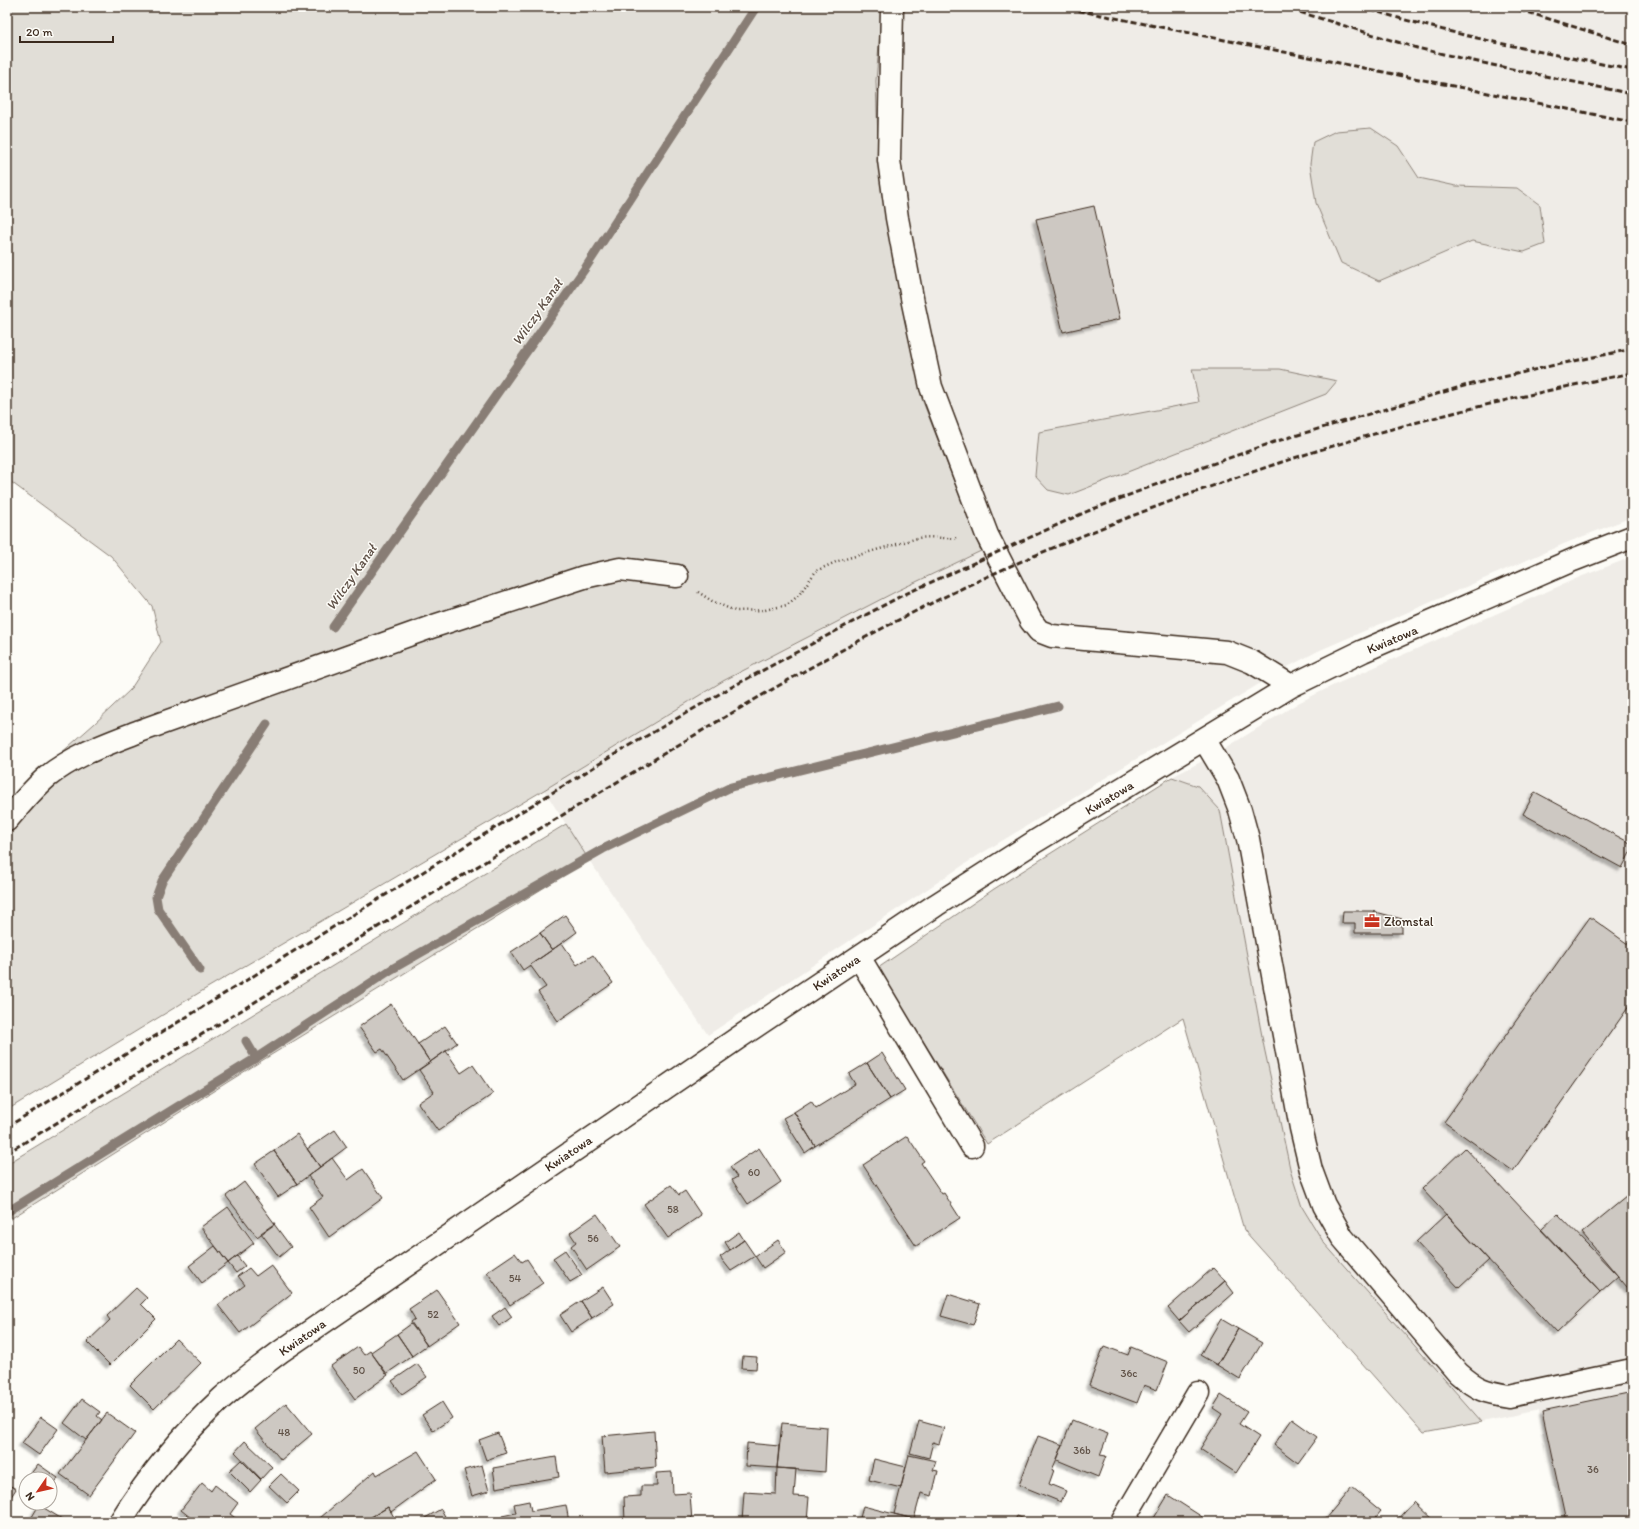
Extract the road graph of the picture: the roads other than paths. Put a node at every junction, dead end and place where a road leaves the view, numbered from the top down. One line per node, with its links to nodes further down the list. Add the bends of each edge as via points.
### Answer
1 (892, 7): 4 (street, via 888,153 897,218 931,387 987,535 1031,621 1039,631 1052,636 1227,652 1252,662)
2 (1632, 537): 4 (street, Kwiatowa, via 1573,560)
3 (677, 576): 6 (street, via 620,568 584,577 434,626 140,731 91,750 67,763 29,793)
4 (1291, 686): 5 (street, Kwiatowa)
5 (1204, 739): 7 (street, Kwiatowa, via 984,874); 9 (street, via 1228,779 1240,810 1248,839 1311,1170 1324,1205 1342,1237 1458,1373 1472,1386 1510,1396)
6 (7, 820)
7 (859, 957): 8 (street); 11 (street, Kwiatowa, via 523,1184 268,1361 223,1398 196,1425 158,1467)
8 (972, 1146)
9 (1632, 1370)
10 (1198, 1393): 12 (street)
11 (120, 1522)
12 (1122, 1522)

